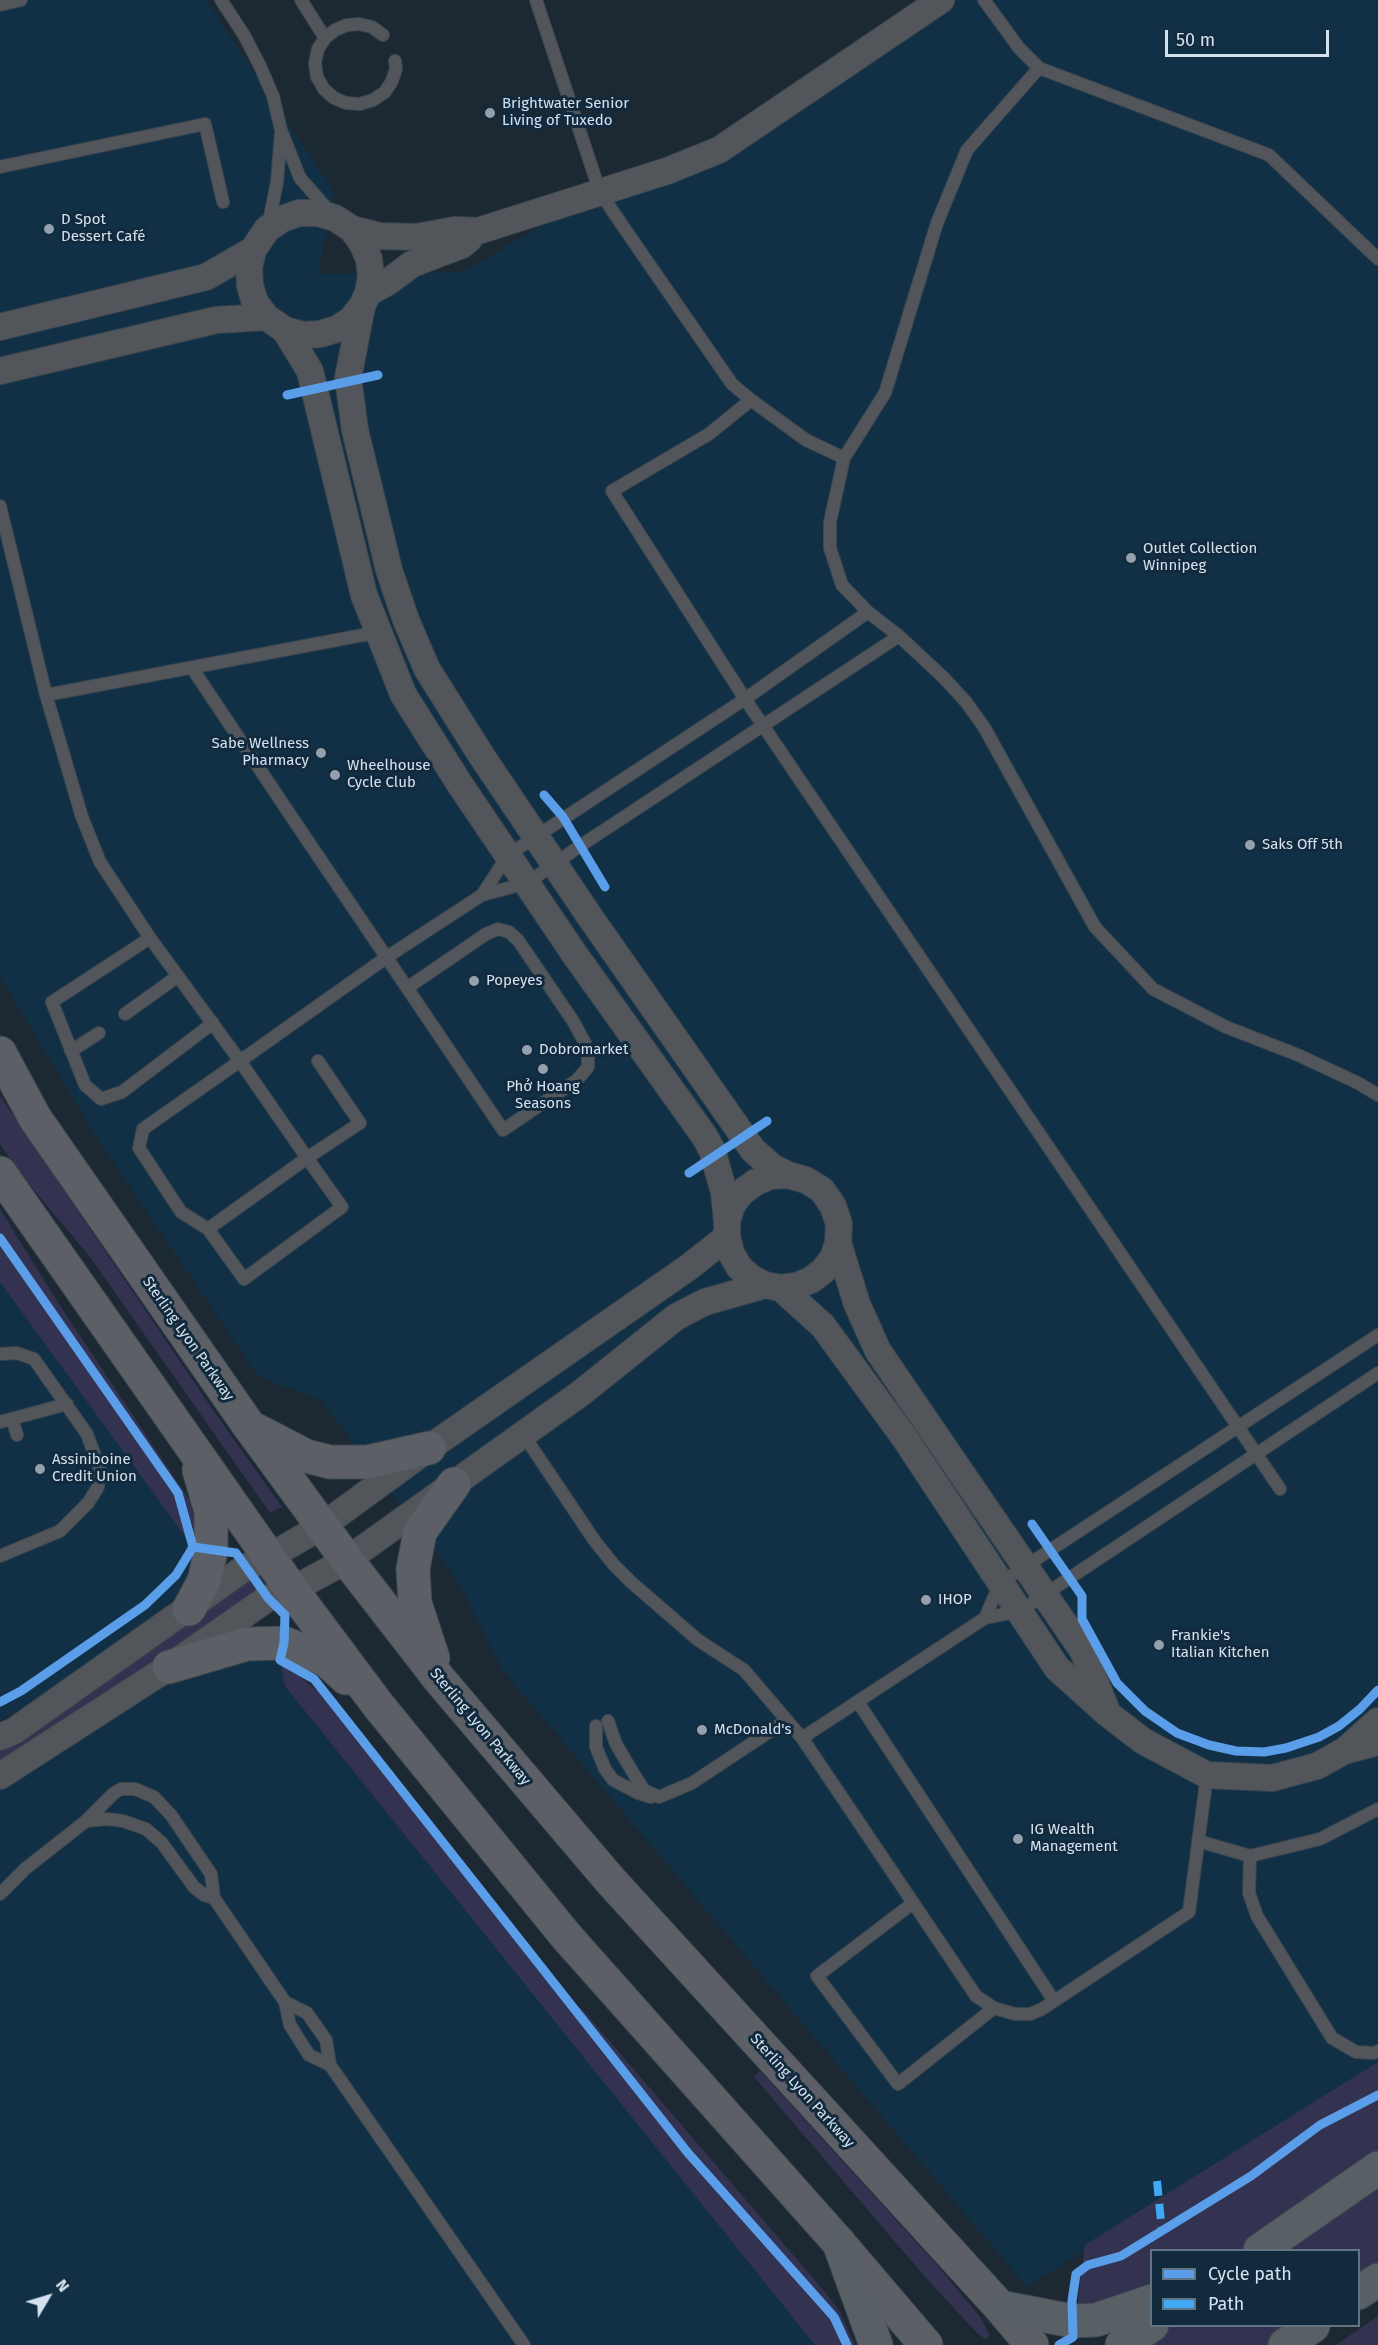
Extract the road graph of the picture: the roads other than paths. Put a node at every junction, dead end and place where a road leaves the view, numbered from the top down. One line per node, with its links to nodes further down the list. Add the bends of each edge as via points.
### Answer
1 (21, 0): 7 (lane)
2 (221, 0): 12 (lane, via 260,66)
3 (301, 0): 9 (lane)
4 (536, 0): 14 (lane)
5 (941, 0): 14 (street, via 718,150)
6 (984, 0): 11 (lane)
7 (0, 4)
8 (383, 36): 9 (lane, via 372,27 359,24 341,27)
9 (325, 38): 10 (lane, via 317,56 317,76 324,89 346,103 360,104 385,92 396,69)
10 (395, 61)
11 (1039, 68): 20 (lane, via 1269,155); 26 (lane, via 967,150 937,223 885,393)
12 (281, 130): 16 (lane, via 300,178); 17 (lane)
13 (0, 167): 15 (lane, via 205,124)
14 (600, 192): 18 (street); 25 (lane, via 732,384)
15 (223, 202)
16 (344, 224): 17 (street, via 318,213 299,213); 18 (street, via 380,236); 21 (street, via 362,243 369,259 371,276)
17 (267, 230): 19 (street)
18 (478, 231): 21 (street, via 462,245 422,258)
19 (253, 250): 22 (street, via 249,267 255,302); 23 (street, via 206,277)
20 (1378, 259)
21 (365, 300): 22 (street, via 351,320 320,334 303,335); 36 (street, via 348,378 355,430 389,570 427,669)
22 (276, 323): 24 (street, via 216,320); 30 (street, via 310,370 364,595)
23 (0, 327)
24 (0, 370)
25 (751, 400): 26 (lane, via 806,440); 34 (lane, via 709,434 612,492)
26 (844, 458): 29 (lane, via 830,522 830,549 843,585)
27 (0, 506): 28 (lane)
28 (6, 556): 33 (lane)
29 (868, 612): 31 (lane); 34 (lane)
30 (379, 632): 32 (lane); 37 (street, via 403,694)
31 (898, 636): 35 (lane); 52 (lane, via 966,702 984,727 1095,927 1153,989 1226,1027 1298,1055)
32 (192, 668): 33 (lane); 42 (lane)
33 (46, 695): 41 (lane, via 82,817 100,862)
34 (745, 699): 35 (lane); 36 (lane)
35 (764, 726): 38 (lane); 66 (lane)
36 (536, 835): 37 (lane); 38 (street)
37 (508, 855): 39 (street); 40 (lane)
38 (555, 864): 39 (lane); 55 (street, via 753,1150)
39 (527, 883): 40 (lane); 57 (street, via 705,1137 724,1192)
40 (482, 895): 42 (lane)
41 (150, 938): 43 (lane); 48 (lane, via 52,1002)
42 (387, 957): 44 (lane); 50 (lane)
43 (178, 976): 45 (lane); 46 (lane)
44 (407, 988): 44 (lane, via 503,1130 577,1080 588,1067 585,1043 537,967 509,932 498,929 486,934)
45 (125, 1014)
46 (213, 1023): 48 (lane, via 122,1092 101,1099 85,1086); 50 (lane)
47 (99, 1033): 48 (lane)
48 (71, 1051)
49 (0, 1053): 65 (main road, Sterling Lyon Parkway, via 35,1118)
50 (240, 1061): 53 (lane); 56 (lane, via 144,1130 139,1148 181,1212)
51 (318, 1061): 53 (lane, via 360,1123)
52 (1378, 1095)
53 (307, 1158): 56 (lane); 56 (lane, via 342,1207 244,1279)
54 (0, 1173): 69 (main road)
55 (788, 1175): 57 (street, via 771,1176 749,1187 732,1205); 58 (street, via 822,1190 839,1224)
56 (208, 1229)
57 (727, 1229): 59 (street, via 731,1253 739,1267 751,1278); 70 (street, via 689,1267)
58 (838, 1243): 59 (street, via 823,1271 811,1280 796,1286); 78 (street, via 857,1304 878,1351)
59 (773, 1286): 67 (street, via 705,1302 676,1317); 79 (street, via 823,1326 904,1437)
60 (1378, 1335): 66 (lane)
61 (0, 1354): 63 (lane, via 17,1353 34,1359)
62 (1378, 1373): 71 (lane)
63 (67, 1404): 64 (lane); 75 (lane, via 87,1434 100,1470 98,1488 60,1531)
64 (6, 1420): 68 (lane)
65 (249, 1426): 70 (main road, via 306,1456 330,1462 367,1462); 74 (main road, Sterling Lyon Parkway)
66 (1239, 1427): 71 (lane); 78 (lane)
67 (523, 1434): 72 (street); 90 (lane, via 614,1565 698,1640 744,1670)
68 (17, 1436)
69 (192, 1448): 76 (main road); 82 (main road, via 211,1511 211,1551 204,1581)
70 (429, 1448): 74 (street)
71 (1257, 1454): 73 (lane); 81 (lane)
72 (454, 1484): 77 (street); 86 (main road, via 420,1532 413,1569 415,1603)
73 (1280, 1489)
74 (322, 1526): 76 (street); 77 (main road, Sterling Lyon Parkway)
75 (0, 1556)
76 (269, 1557): 80 (main road); 82 (street, via 246,1567)
77 (347, 1560): 80 (street); 86 (main road, Sterling Lyon Parkway)
78 (1026, 1566): 79 (lane); 81 (street)
79 (1000, 1583): 83 (street); 84 (lane)
80 (292, 1590): 85 (street, via 268,1598); 88 (main road)
81 (1044, 1593): 83 (lane); 89 (street, via 1083,1651)
82 (189, 1609): 94 (street)
83 (1020, 1611): 84 (lane); 89 (street, via 1057,1668)
84 (984, 1618): 87 (lane)
85 (170, 1667): 88 (main road, via 247,1644 284,1643 326,1660); 99 (street)
86 (440, 1680): 119 (main road, Sterling Lyon Parkway, via 610,1880)
87 (858, 1702): 95 (lane); 108 (lane)
88 (378, 1705): 114 (main road, via 566,1936)
89 (1108, 1714): 98 (street, via 1143,1741)
90 (787, 1720): 95 (lane); 100 (lane, via 692,1783)
91 (608, 1721): 100 (lane, via 616,1744 644,1790)
92 (1378, 1721): 97 (street)
93 (596, 1726): 100 (lane, via 596,1747 613,1780 638,1793)
94 (0, 1737)
95 (802, 1738): 107 (lane)
96 (1378, 1742): 97 (street)
97 (1344, 1751): 98 (street, via 1317,1766 1272,1778)
98 (1207, 1775): 103 (lane)
99 (0, 1776)
100 (659, 1797)
101 (1378, 1809): 104 (lane, via 1320,1839)
102 (86, 1821): 105 (lane); 106 (lane, via 123,1821 146,1829 162,1842 194,1887); 106 (lane, via 121,1789 135,1789 154,1797 211,1874)
103 (1198, 1841): 104 (lane); 108 (lane, via 1189,1912)
104 (1250, 1856): 111 (lane, via 1249,1893 1257,1916 1332,2038 1356,2052)
105 (0, 1894)
106 (214, 1898): 109 (lane)
107 (913, 1903): 110 (lane, via 976,1996); 110 (lane, via 817,1976 898,2084)
108 (1054, 2001): 110 (lane, via 1030,2014)
109 (285, 2002): 112 (lane, via 290,2025 309,2055); 112 (lane, via 307,2013 312,2020 326,2040)
110 (994, 2008)
111 (1378, 2051)
112 (330, 2065): 121 (lane)
113 (1378, 2168): 115 (main road)
114 (838, 2244): 122 (main road); 123 (main road)
115 (1261, 2249)
116 (1378, 2280): 117 (main road)
117 (1360, 2292)
118 (1150, 2302): 119 (main road, via 1096,2320 1072,2321)
119 (1000, 2307): 124 (main road, Sterling Lyon Parkway)
120 (1150, 2326): 125 (main road)
121 (524, 2345)
122 (876, 2345)
123 (926, 2345)
124 (1032, 2345)
125 (1122, 2345)

